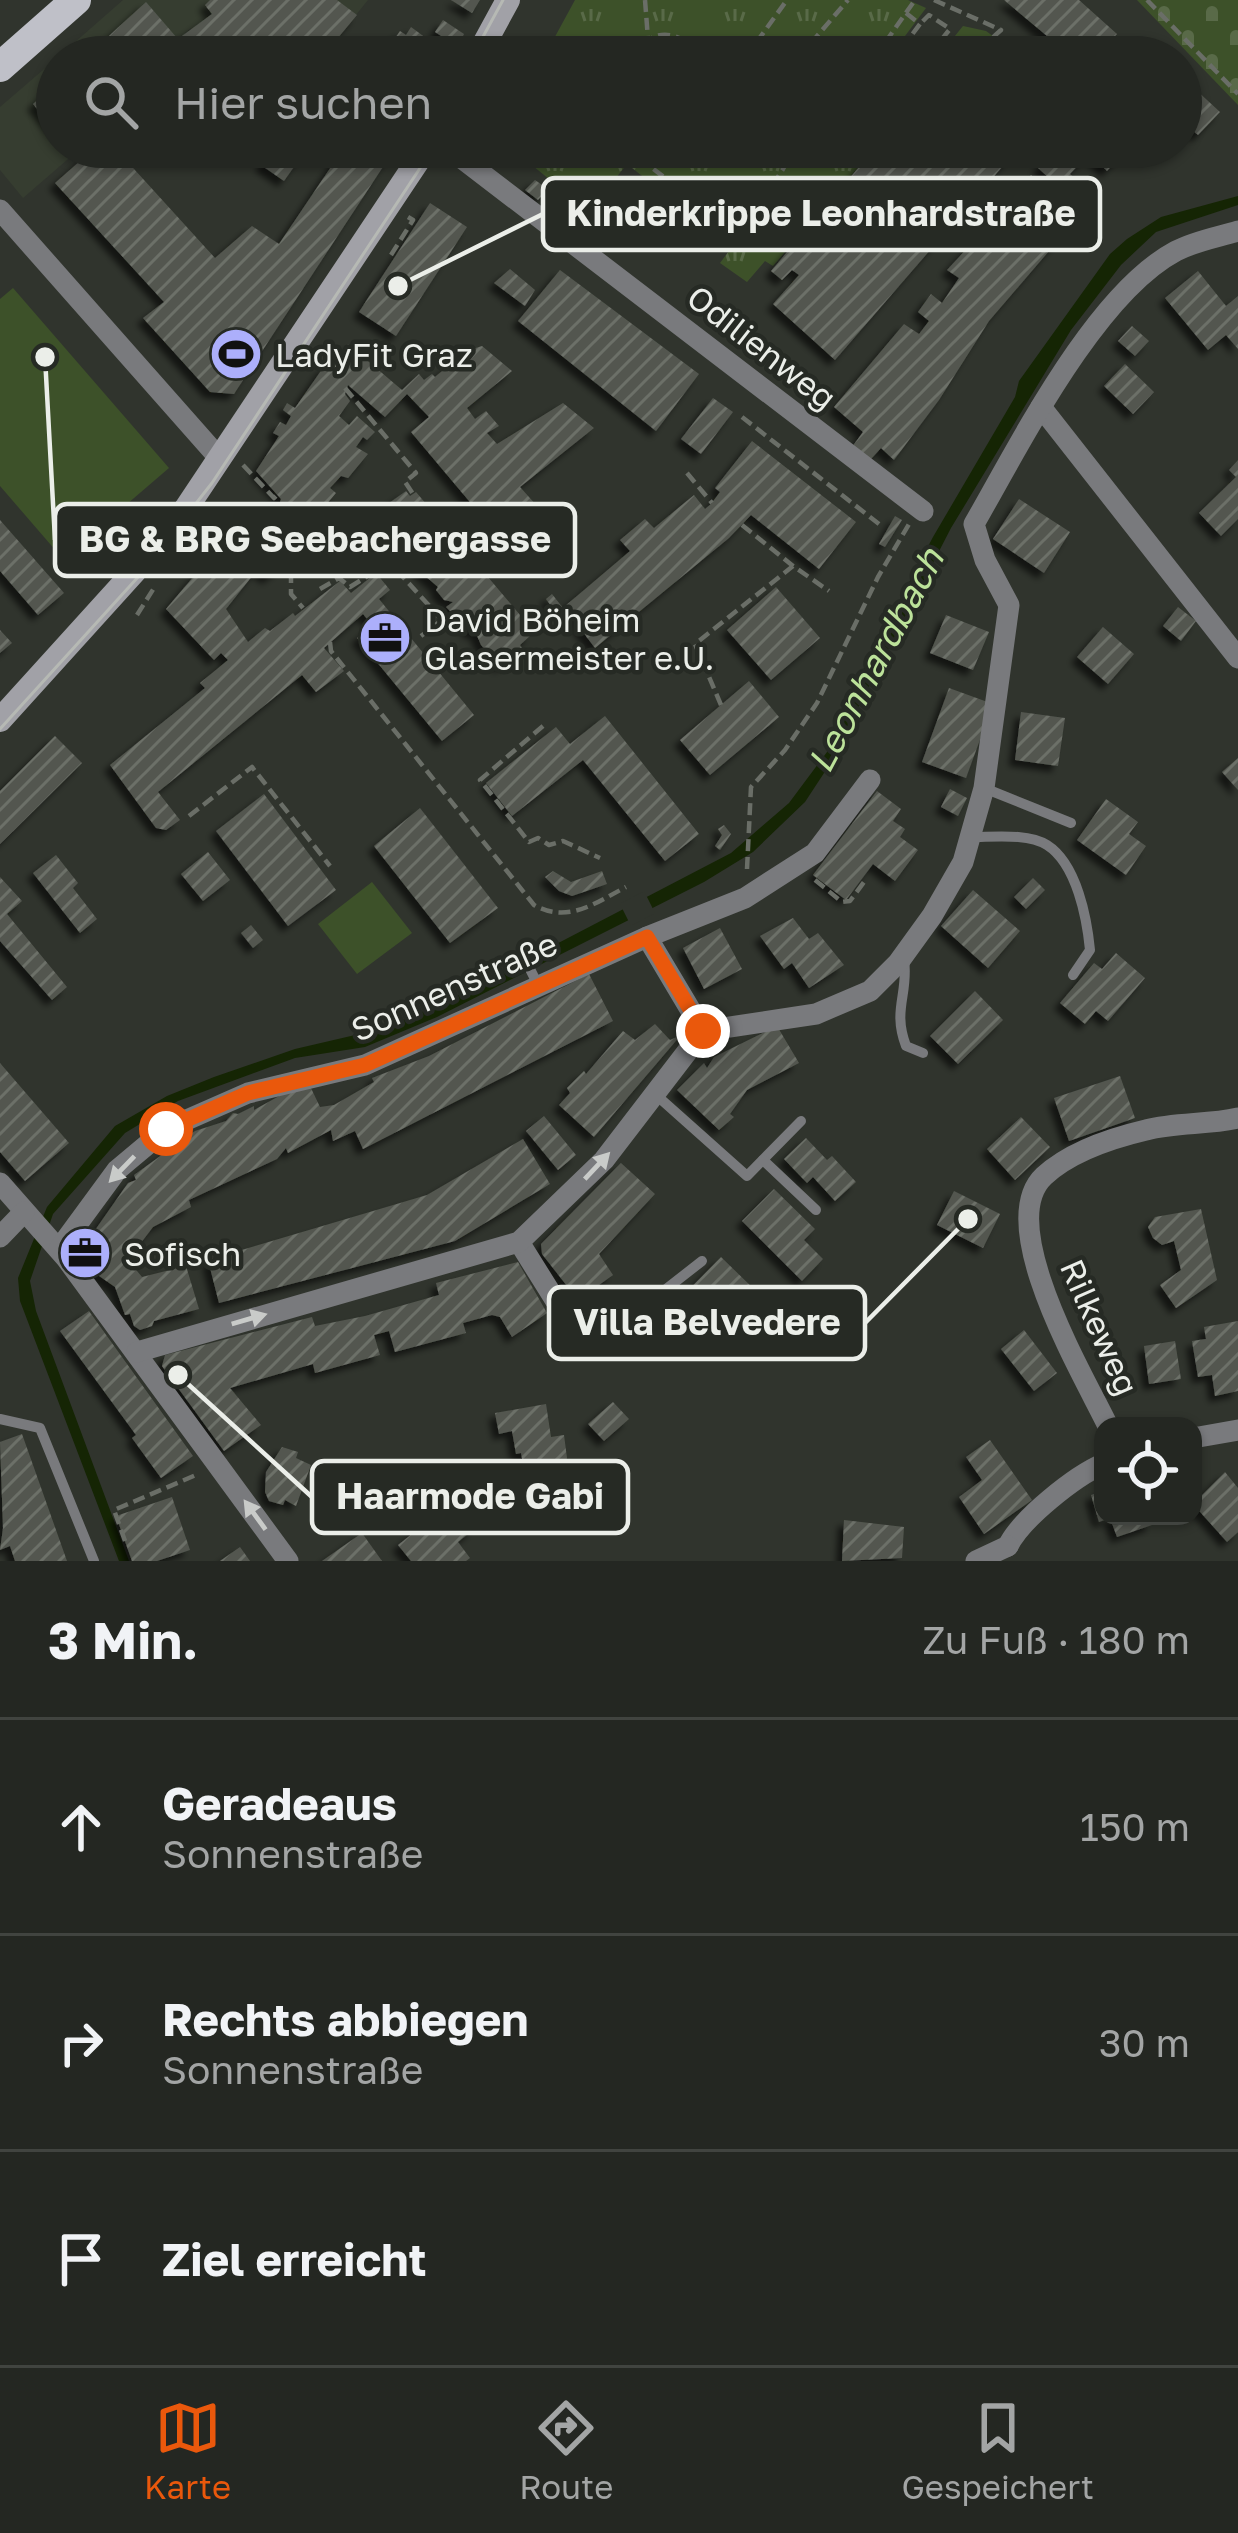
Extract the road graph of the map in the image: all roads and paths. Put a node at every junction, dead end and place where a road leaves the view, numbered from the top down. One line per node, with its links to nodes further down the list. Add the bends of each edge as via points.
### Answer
1 (76, 0): 22 (main road)
2 (508, 0): 12 (street)
3 (645, 0): 13 (path)
4 (788, 0): 14 (path)
5 (848, 0): 15 (path)
6 (915, 0): 10 (path)
7 (934, 0): 19 (path, via 1001,30)
8 (1147, 0): 9 (path)
9 (1156, 3): 20 (path)
10 (905, 14): 11 (path); 16 (path)
11 (920, 24): 17 (path); 18 (path, via 928,15 950,29)
12 (488, 36)
13 (648, 36)
14 (761, 36)
15 (817, 36)
16 (890, 36)
17 (911, 36)
18 (944, 36)
19 (994, 36)
20 (1186, 36)
21 (1202, 54): 23 (path)
22 (0, 68)
23 (1238, 94)
24 (414, 168): 37 (street)
25 (474, 168): 42 (street, Odilienweg)
26 (652, 168): 27 (path, via 722,217 753,204)
27 (778, 168)
28 (0, 211): 37 (street)
29 (408, 217): 31 (path)
30 (1238, 231): 35 (street, via 1174,252 1136,284)
31 (391, 255)
32 (312, 362): 33 (path)
33 (322, 369)
34 (346, 388): 40 (path, via 416,473 405,482)
35 (1041, 407): 54 (street); 59 (street, via 974,524 1009,604)
36 (742, 417): 43 (path)
37 (231, 462): 39 (path); 56 (street)
38 (687, 472): 41 (path)
39 (278, 494)
40 (413, 494)
41 (712, 502)
42 (920, 510): 66 (path, via 817,703 751,787)
43 (879, 524)
44 (742, 525): 46 (path)
45 (291, 553): 50 (path, via 291,594)
46 (793, 566): 49 (path); 55 (path, via 695,644)
47 (160, 578): 51 (path)
48 (320, 589): 52 (path, via 339,578 350,587 394,567 442,620)
49 (829, 591)
50 (302, 608)
51 (137, 615)
52 (421, 636)
53 (330, 642): 68 (path, via 534,905 567,914)
54 (1238, 658)
55 (721, 705)
56 (0, 720)
57 (543, 726): 63 (path, via 480,780 529,842 563,841)
58 (871, 780): 64 (street, Sonnenstraße)
59 (984, 788): 61 (lane); 62 (street)
60 (189, 816): 65 (path, via 252,767)
61 (1071, 823)
62 (971, 837): 71 (street); 72 (lane, via 1046,844 1063,860 1090,950)
63 (600, 858)
64 (797, 865): 67 (path, via 842,902); 69 (street, Sonnenstraße, via 746,898)
65 (330, 866)
66 (747, 868)
67 (864, 882)
68 (626, 887)
69 (647, 937): 73 (street, Sonnenstraße); 74 (street)
70 (520, 952): 73 (lane)
71 (903, 956): 74 (street, via 871,991 816,1013); 75 (lane, via 897,1022 906,1046)
72 (1073, 975)
73 (536, 980): 85 (street, Sonnenstraße, one-way to 85, via 365,1065 248,1093 166,1129 117,1171)
74 (703, 1031): 76 (street)
75 (923, 1053)
76 (655, 1094): 79 (lane, via 747,1176); 84 (street, one-way to 76, via 604,1160)
77 (1238, 1118): 89 (street, Rilkeweg, via 1145,1130 1087,1149 1041,1178 1030,1206 1041,1289)
78 (801, 1121): 79 (lane)
79 (763, 1160): 81 (lane)
80 (0, 1184): 82 (street)
81 (816, 1210)
82 (29, 1217): 83 (street); 85 (street)
83 (0, 1237)
84 (519, 1242): 87 (street); 88 (street, one-way to 84)
85 (56, 1245): 88 (street)
86 (702, 1261): 87 (lane, via 629,1318)
87 (580, 1339)
88 (137, 1352): 98 (street, one-way to 88)
89 (1104, 1417)
90 (0, 1419): 97 (lane, via 40,1428)
91 (1238, 1430): 92 (street)
92 (1202, 1436)
93 (1094, 1468): 96 (street, via 1052,1501)
94 (207, 1470): 95 (path, via 115,1510)
95 (125, 1540)
96 (1011, 1554): 99 (street)
97 (94, 1561)
98 (288, 1561)
99 (976, 1561)

